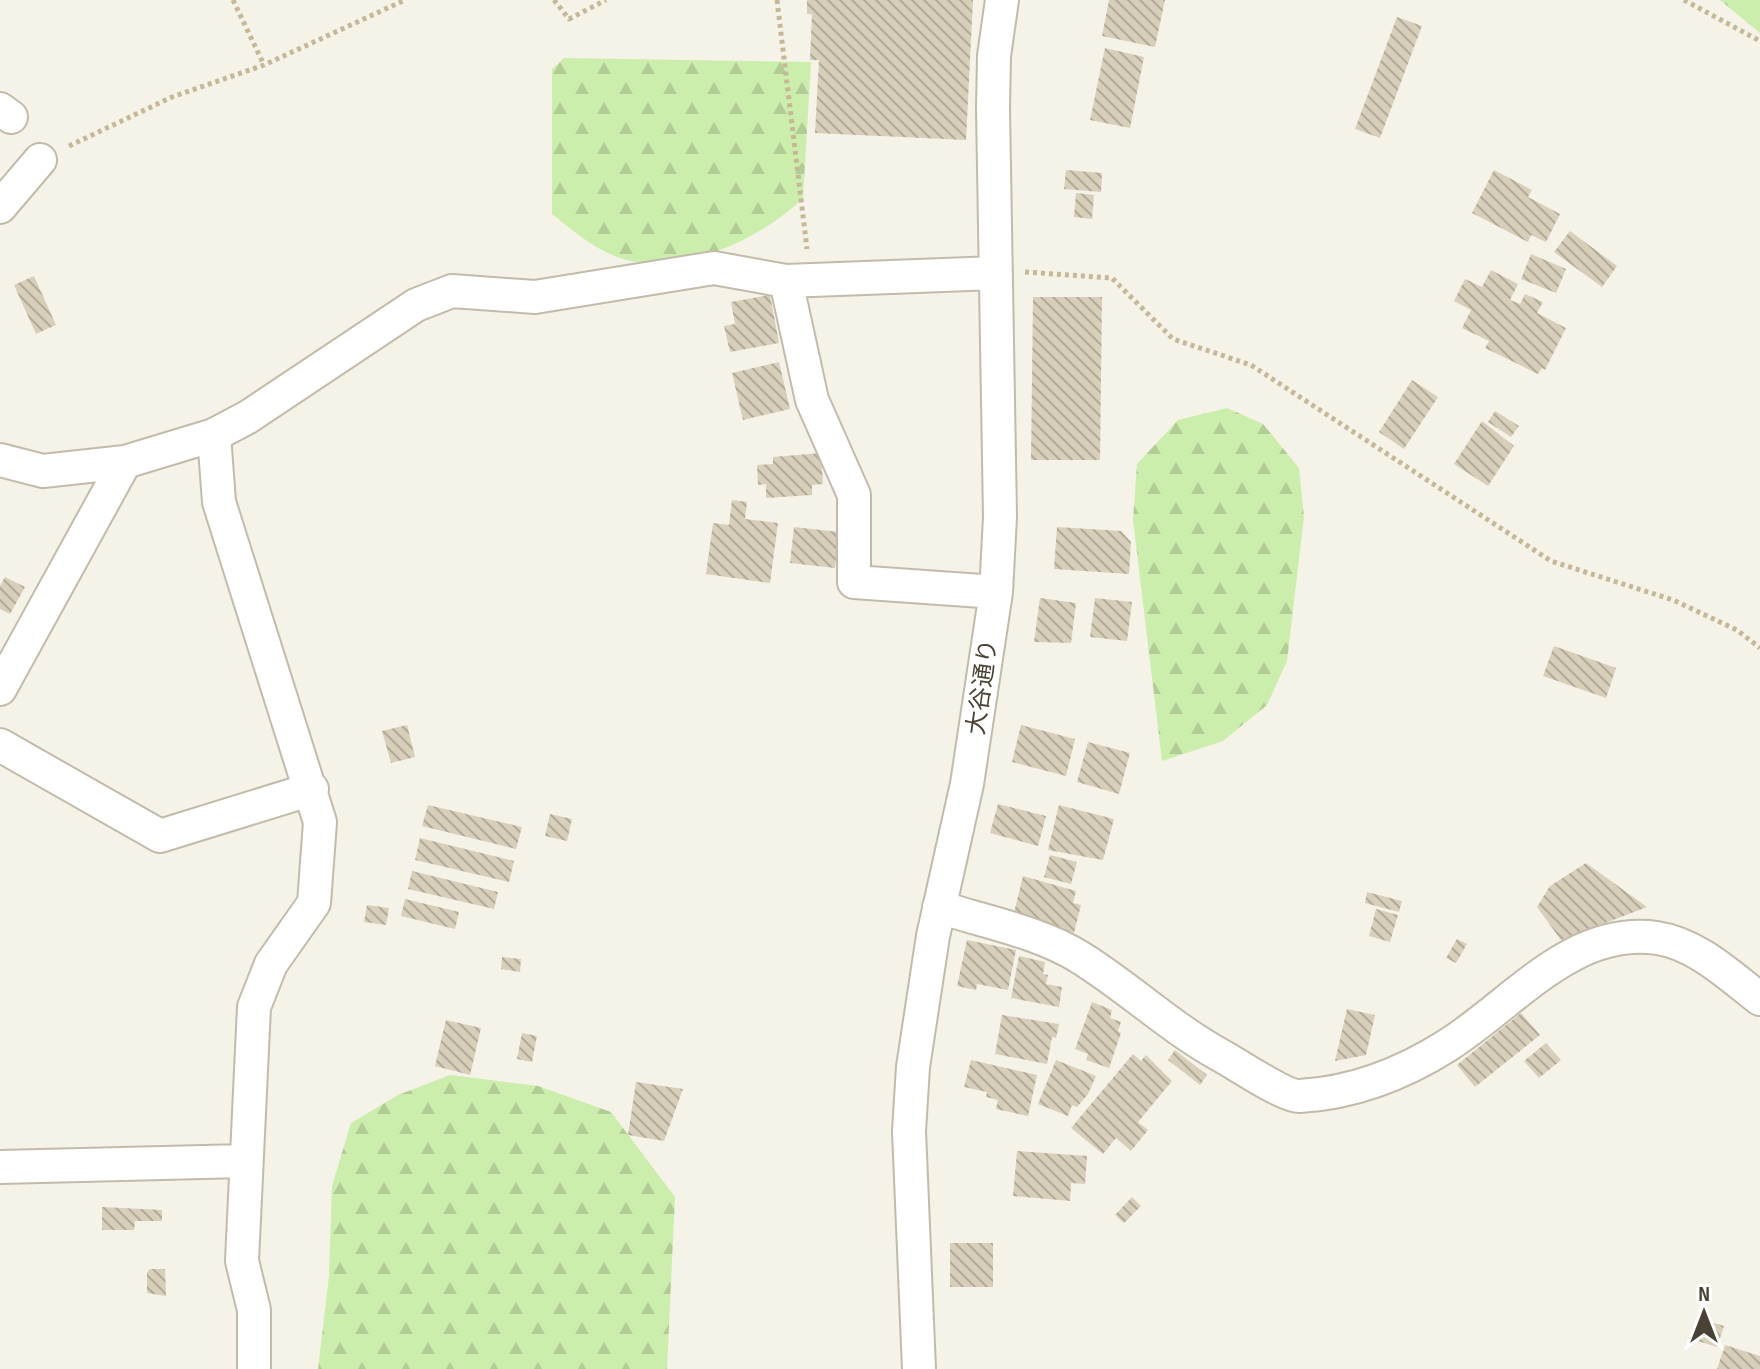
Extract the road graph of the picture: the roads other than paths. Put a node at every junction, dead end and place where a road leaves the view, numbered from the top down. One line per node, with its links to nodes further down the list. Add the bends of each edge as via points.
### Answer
1 (1002, 0): 4 (street, 大谷通り, via 993,96)
2 (40, 160): 3 (street)
3 (0, 207)
4 (996, 273): 5 (street); 9 (street, 大谷通り)
5 (799, 281): 6 (street, via 714,268 535,297 452,291 416,305); 9 (street, via 812,400 854,495 854,582)
6 (214, 435): 8 (street); 12 (street, via 219,502)
7 (0, 460): 8 (street, via 43,471)
8 (125, 462): 10 (street)
9 (996, 592): 13 (street, 大谷通り, via 967,784)
10 (0, 689)
11 (0, 745): 12 (street, via 160,836)
12 (312, 789): 15 (street, via 320,822 314,903 271,964 254,1007)
13 (939, 907): 14 (street, via 1079,957 1208,1048 1296,1097 1354,1088 1399,1070 1447,1045 1561,959 1610,939 1658,938 1699,953); 18 (street, 大谷通り, via 913,1067 909,1131)
14 (1760, 999)
15 (244, 1161): 16 (street); 17 (street, via 242,1261 254,1310)
16 (0, 1167)
17 (254, 1369)
18 (919, 1369)

